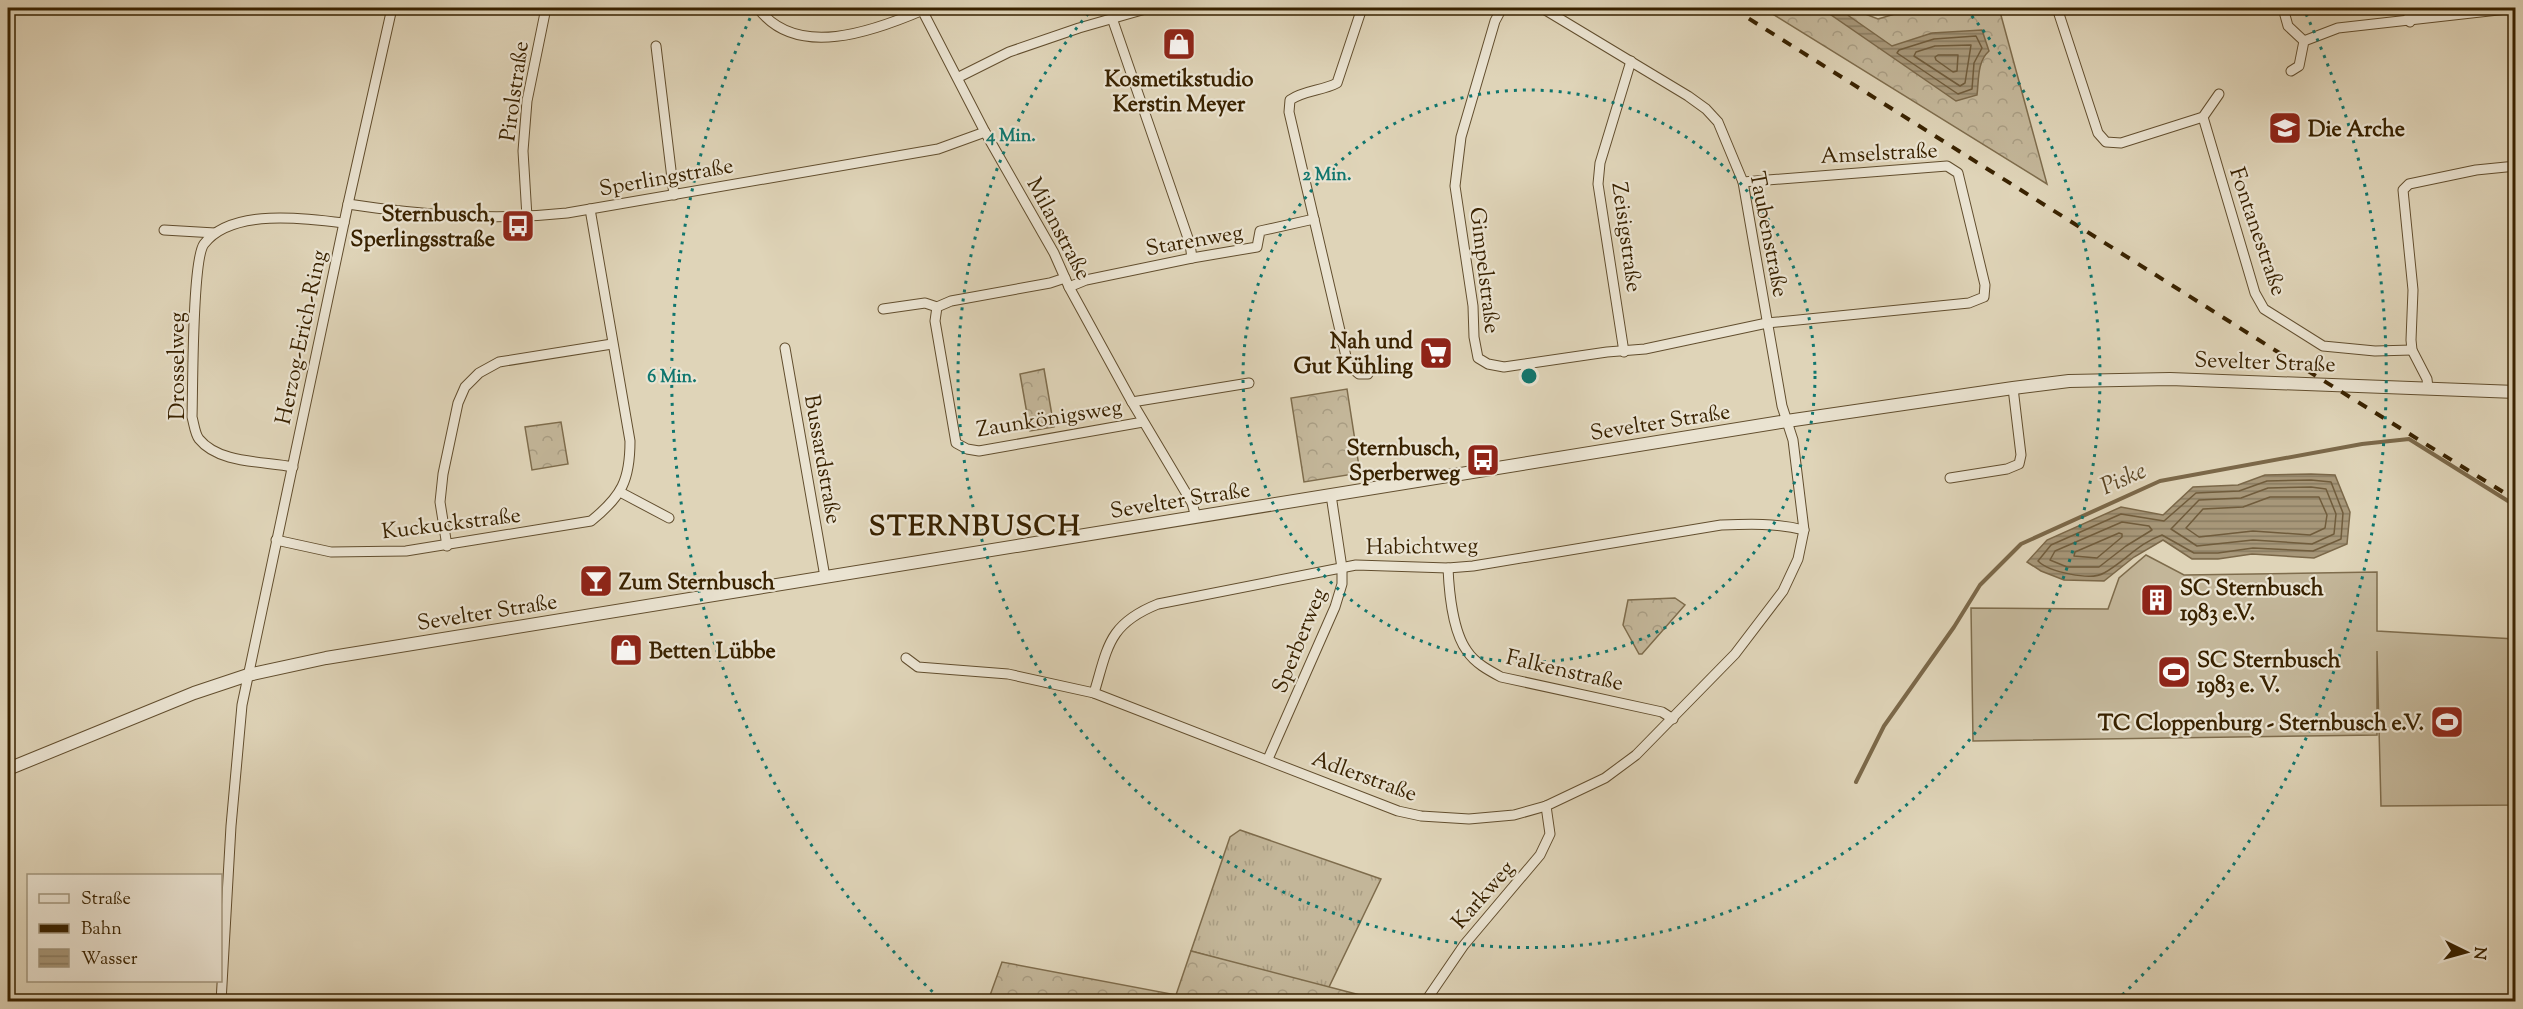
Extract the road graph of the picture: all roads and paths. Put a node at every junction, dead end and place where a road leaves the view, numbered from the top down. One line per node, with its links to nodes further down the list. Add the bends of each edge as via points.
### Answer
1 (392, 8): 26 (street, Herzog-Erich-Ring)
2 (546, 8): 28 (street, Pirolstraße, via 527,101 523,151)
3 (758, 8): 12 (street, via 767,20 789,33 814,38 860,32 896,22)
4 (1149, 8): 13 (street)
5 (1362, 8): 29 (street, via 1337,83 1290,100 1289,112)
6 (1502, 8): 42 (street, Gimpelstraße, via 1464,126 1455,186 1478,358 1504,368)
7 (1542, 8): 17 (street, Taubenstraße)
8 (2057, 8): 21 (street, via 2098,133 2106,142 2121,143)
9 (2283, 8): 15 (street, via 2288,26)
10 (2408, 8): 14 (street)
11 (2516, 8): 14 (street)
12 (922, 9): 19 (street, Milanstraße)
13 (1112, 18): 19 (street, via 1009,52); 33 (street)
14 (2410, 22): 15 (street, via 2338,28)
15 (2304, 42): 18 (street, via 2299,66)
16 (656, 46): 25 (street)
17 (1631, 61): 24 (street, Taubenstraße, via 1706,109 1718,122); 42 (street, Zeisigstraße, via 1600,163 1598,184)
18 (2291, 71)
19 (959, 77): 22 (street, Milanstraße)
20 (2219, 94): 21 (street)
21 (2203, 117): 41 (street, Fontanestraße, via 2255,293 2264,309 2323,346)
22 (985, 132): 25 (street, Sperlingstraße, via 938,149); 34 (street, Milanstraße)
23 (2516, 166): 41 (street, via 2409,184 2403,190 2413,290)
24 (1743, 182): 38 (street, Taubenstraße); 38 (street, Amselstraße, via 1947,166 1958,174 1985,285 1984,297 1969,303)
25 (674, 195): 27 (street, Sperlingstraße)
26 (348, 204): 28 (street, Sperlingstraße, via 415,214); 30 (street, Herzog-Erich-Ring)
27 (590, 209): 28 (street, Sperlingstraße); 39 (street, Kuckuckstraße)
28 (527, 217)
29 (1314, 219): 33 (street, Starenweg, via 1260,231 1257,247); 43 (street, via 1348,365 1359,374)
30 (344, 223): 32 (street, via 268,218); 51 (street, Herzog-Erich-Ring)
31 (164, 230): 32 (street)
32 (215, 233): 51 (street, Drosselweg, via 202,245 196,273 192,417 198,438 212,450 231,457)
33 (1192, 258): 35 (street, Starenweg, via 1086,280)
34 (1065, 278): 35 (street, Milanstraße); 36 (street, via 951,300)
35 (1070, 287): 48 (street, Milanstraße)
36 (937, 307): 37 (street, via 925,303); 49 (street, Zaunkönigsweg, via 935,321 956,443 979,451)
37 (884, 309)
38 (1767, 323): 42 (street, Gimpelstraße); 50 (street, Taubenstraße)
39 (612, 344): 53 (street, Kuckuckstraße, via 630,441 630,467); 59 (street, via 499,362 465,387 443,474 440,502)
40 (785, 348): 62 (street, Bussardstraße)
41 (2412, 350): 46 (street)
42 (1624, 351)
43 (1368, 374)
44 (1249, 383): 48 (street)
45 (2013, 388): 46 (street, Sevelter Straße, via 2069,381 2160,379); 50 (street, Sevelter Straße); 52 (street, via 2019,464 2007,470)
46 (2428, 388): 47 (street, Sevelter Straße)
47 (2516, 392)
48 (1132, 402): 49 (street, Milanstraße)
49 (1143, 422): 55 (street, Milanstraße, via 1192,503)
50 (1788, 422): 54 (street, Sevelter Straße); 57 (street, Adlerstraße, via 1794,440)
51 (293, 467): 58 (street, Herzog-Erich-Ring)
52 (1950, 478)
53 (620, 492): 56 (street); 59 (street, Kuckuckstraße, via 591,520)
54 (1332, 495): 55 (street, Sevelter Straße); 60 (street, Sperberweg)
55 (1196, 517): 62 (street, Sevelter Straße)
56 (669, 518)
57 (1804, 530): 61 (street, Habichtweg, via 1757,524 1721,525); 66 (street, Adlerstraße, via 1798,559 1774,606)
58 (276, 540): 59 (street, Kuckuckstraße, via 332,552); 64 (street, Herzog-Erich-Ring)
59 (447, 546)
60 (1341, 568): 61 (street, Habichtweg); 65 (street, Habichtweg, via 1158,604 1136,613 1111,640); 67 (street, Sperberweg, via 1342,584 1335,607)
61 (1448, 568): 66 (street, Falkenstraße, via 1455,624 1466,651 1484,668 1500,677 1662,712)
62 (825, 577): 64 (street, Sevelter Straße, via 326,658)
63 (906, 658): 65 (street, Adlerstraße, via 918,667 1008,674)
64 (248, 675): 68 (street, Sevelter Straße, via 152,709); 70 (street, Herzog-Erich-Ring, via 231,826)
65 (1094, 693): 67 (street, Adlerstraße)
66 (1673, 719): 69 (street, Adlerstraße, via 1605,778)
67 (1268, 759): 69 (street, Adlerstraße, via 1374,803 1420,816 1469,819 1514,815)
68 (8, 769)
69 (1546, 806): 71 (street, Karkweg, via 1550,834 1540,855 1464,945)
70 (221, 1002)
71 (1425, 1002)

